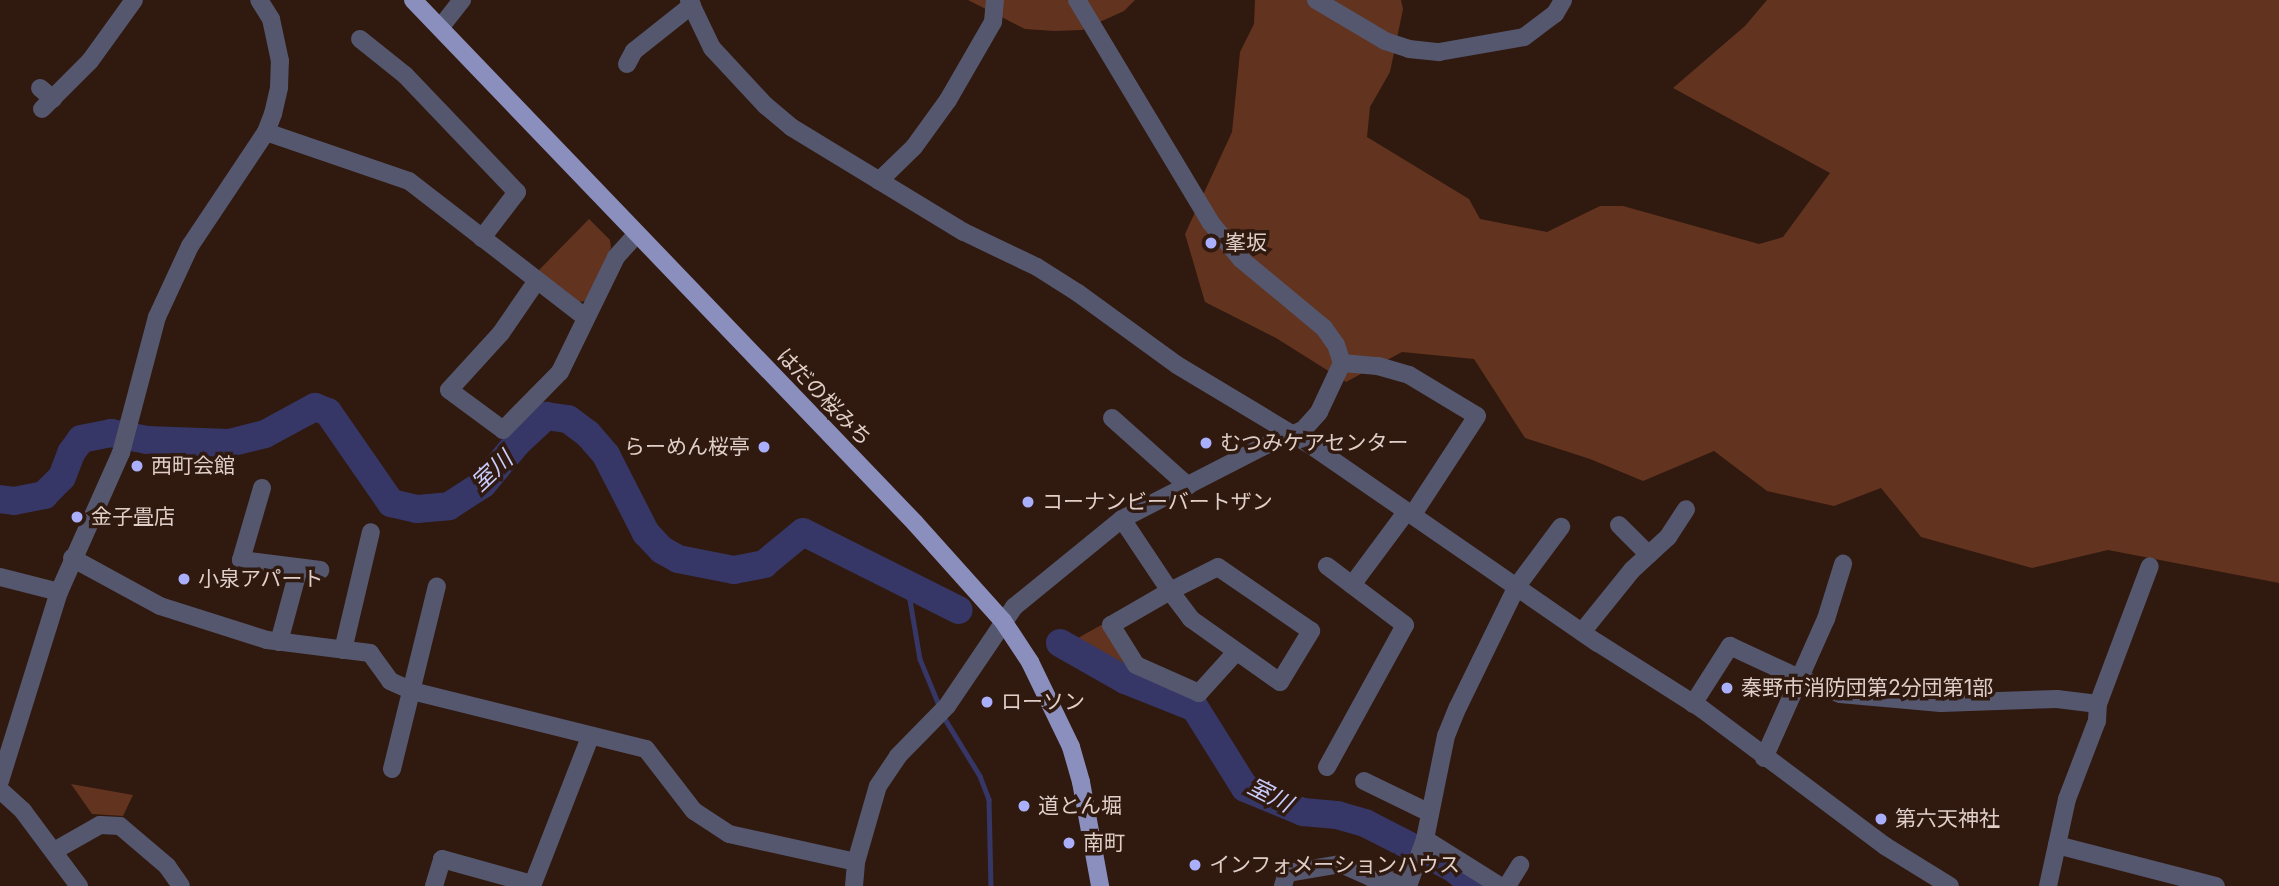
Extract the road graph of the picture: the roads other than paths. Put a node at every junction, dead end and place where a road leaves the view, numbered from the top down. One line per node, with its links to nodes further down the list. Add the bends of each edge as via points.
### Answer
1 (134, 0): 13 (street, via 90,61)
2 (259, 0): 14 (street, via 271,19 279,61 279,87)
3 (414, 0): 10 (main road, はだの桜みち)
4 (461, 0): 10 (street)
5 (995, 0): 15 (street, via 993,22 948,100 914,148)
6 (1077, 0): 20 (street, via 1211,223 1241,259 1324,328)
7 (1316, 0): 8 (street, via 1385,41 1439,52 1524,37 1555,14)
8 (1563, 0)
9 (690, 2): 12 (street); 15 (street, via 712,48 765,104 791,127)
10 (440, 28): 16 (main road, はだの桜みち)
11 (360, 39): 17 (street, via 405,75 517,192)
12 (629, 53)
13 (45, 99)
14 (266, 132): 17 (street, via 409,181); 32 (street, via 190,246 157,317 121,453)
15 (879, 181): 22 (street, via 964,232 1037,267 1177,365)
16 (636, 235): 19 (street, via 616,257); 44 (main road, はだの桜みち, via 915,523)
17 (482, 237): 18 (street)
18 (536, 282): 19 (street); 19 (street, via 501,333 450,390 503,430 560,372)
19 (585, 317)
20 (1342, 363): 22 (street, via 1319,412 1303,430); 26 (street, via 1409,374 1477,416)
21 (1134, 412): 23 (street, via 1117,423)
22 (1288, 434): 23 (street); 26 (street)
23 (1188, 486): 27 (street)
24 (262, 488): 36 (street, via 246,516 241,560)
25 (1686, 509): 31 (street, via 1668,537)
26 (1410, 512): 39 (street); 41 (street)
27 (1122, 519): 42 (street); 44 (street, via 1064,564)
28 (1619, 525): 31 (street)
29 (1561, 527): 41 (street)
30 (371, 533): 47 (street)
31 (1649, 555): 45 (street)
32 (72, 558): 43 (street); 46 (street, via 160,606)
33 (1843, 564): 49 (street, via 1826,619)
34 (1327, 566): 39 (street)
35 (2150, 566): 52 (street)
36 (299, 568): 37 (street); 46 (street)
37 (320, 570)
38 (0, 577): 43 (street)
39 (1352, 585): 55 (street, via 1405,625)
40 (436, 586): 50 (street)
41 (1517, 586): 45 (street); 60 (street, via 1446,736)
42 (1170, 591): 48 (street, via 1191,619); 48 (street, via 1111,625 1136,665 1199,694); 48 (street, via 1218,567 1311,631 1280,682)
43 (59, 592): 57 (street)
44 (1003, 621): 64 (street, via 947,706 898,756 878,786); 72 (main road, はだの桜みち, via 1030,662 1071,747)
45 (1582, 632): 51 (street)
46 (279, 642): 47 (street)
47 (343, 650): 50 (street, via 370,653 390,681)
48 (1236, 652)
49 (1799, 678): 51 (street, via 1730,646); 52 (street, via 1840,694 1941,703 2057,699); 54 (street)
50 (412, 691): 53 (street); 56 (street)
51 (1693, 704): 54 (street)
52 (2098, 704): 61 (street, via 2097,721 2067,799)
53 (590, 737): 64 (street, via 646,749 694,811 729,834); 67 (street)
54 (1764, 758): 76 (street, via 1885,846)
55 (1327, 766)
56 (392, 769)
57 (0, 781)
58 (1364, 781): 60 (street)
59 (0, 790): 63 (street)
60 (1430, 813): 62 (street)
61 (2057, 845): 77 (street); 78 (street)
62 (1422, 848): 66 (street); 74 (street)
63 (54, 851): 68 (street); 69 (street, via 100,825 120,826 167,866)
64 (856, 862): 71 (street)
65 (1520, 865): 75 (street)
66 (1408, 884): 73 (street, via 1370,877 1341,864 1287,873)
67 (532, 885): 70 (street, via 442,859)
68 (79, 886)
69 (181, 886)
70 (434, 886)
71 (854, 886)
72 (1100, 886)
73 (1283, 886)
74 (1500, 886)
75 (1507, 886)
76 (1950, 886)
77 (2048, 886)
78 (2216, 886)

